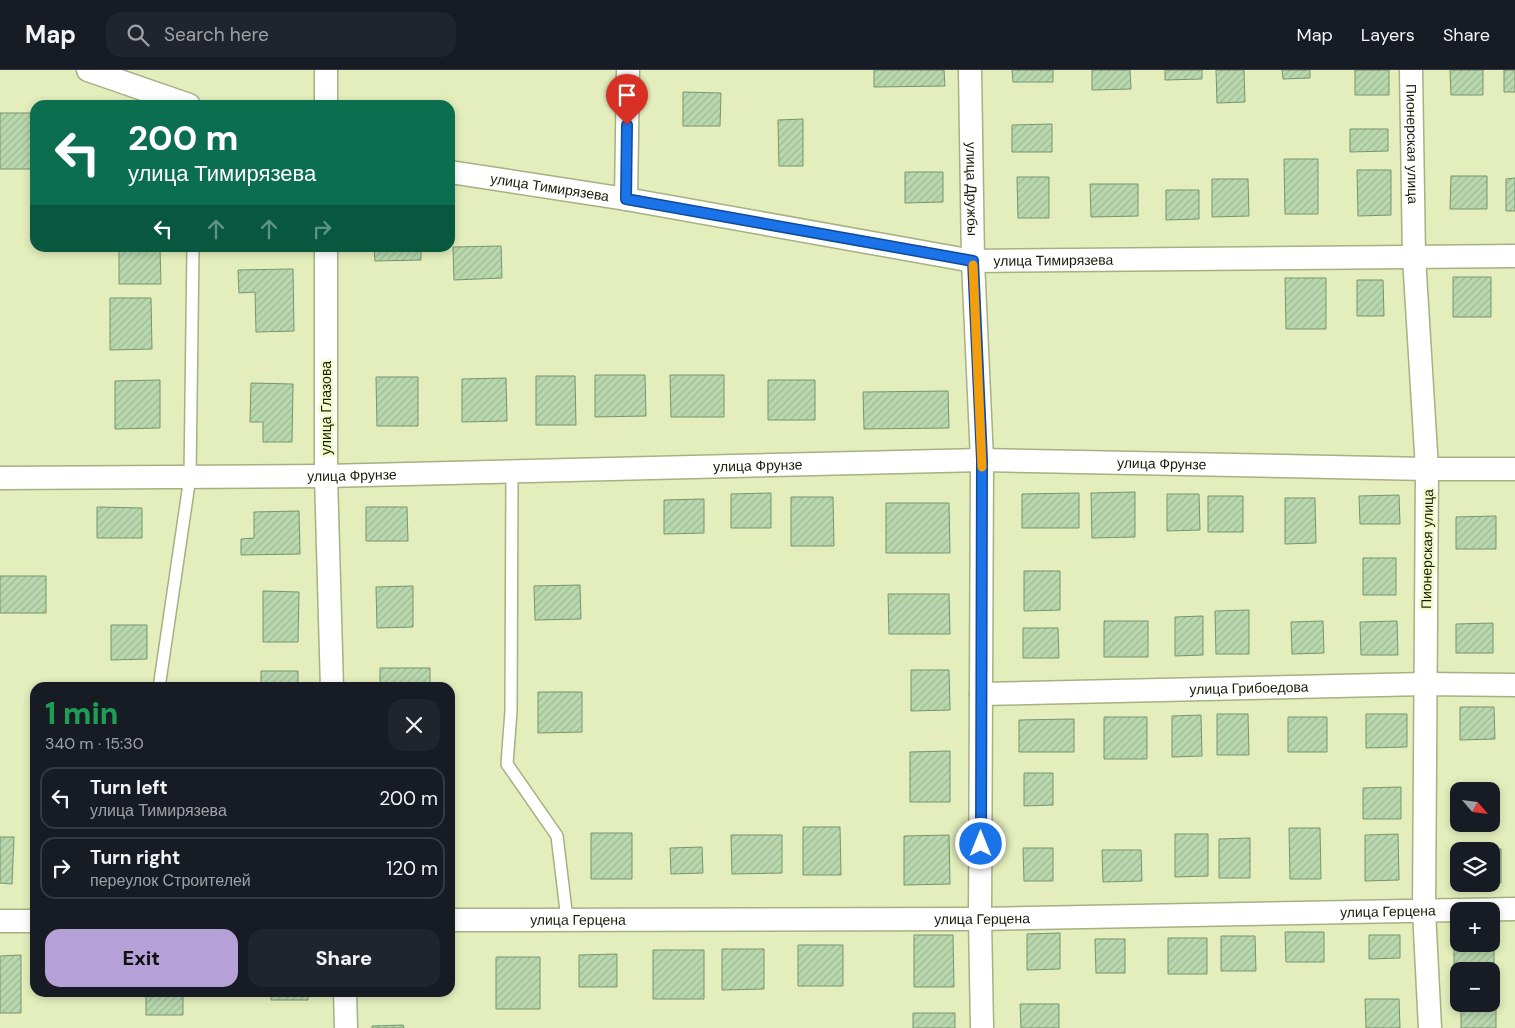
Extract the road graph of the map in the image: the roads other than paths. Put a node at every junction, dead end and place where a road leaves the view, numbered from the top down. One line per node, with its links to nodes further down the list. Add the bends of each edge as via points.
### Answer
1 (88, 70): 6 (street)
2 (326, 70): 7 (street)
3 (628, 70): 9 (street)
4 (970, 70): 14 (street, улица Дружбы)
5 (1411, 70): 13 (street, Пионерская улица)
6 (175, 100)
7 (326, 100)
8 (455, 173): 9 (street, улица Тимирязева)
9 (626, 199): 14 (street, улица Тимирязева)
10 (193, 252): 20 (lane)
11 (326, 252): 19 (street, улица Глазова)
12 (1515, 256): 13 (street, улица Тимирязева)
13 (1414, 257): 14 (street, улица Тимирязева); 16 (street, Пионерская улица)
14 (973, 261): 15 (street, улица Дружбы)
15 (982, 460): 16 (street, улица Фрунзе); 18 (street, улица Фрунзе); 26 (street, улица Дружбы)
16 (1428, 469): 17 (street, улица Фрунзе); 24 (street, Пионерская улица)
17 (1515, 470)
18 (512, 472): 19 (street, улица Фрунзе); 29 (lane, via 511,711 507,764 557,836)
19 (326, 476): 20 (street, улица Фрунзе); 23 (street, улица Глазова)
20 (190, 477): 21 (street, улица Фрунзе); 22 (lane)
21 (0, 478)
22 (161, 682)
23 (332, 682)
24 (1426, 684): 25 (street, улица Грибоедова); 26 (street, улица Грибоедова); 28 (street, Пионерская улица)
25 (1515, 685)
26 (981, 694): 30 (street, улица Дружбы)
27 (1515, 909): 28 (street, улица Герцена)
28 (1424, 911): 30 (street, улица Герцена); 37 (street, Пионерская улица)
29 (567, 919): 30 (street, улица Герцена); 31 (street, улица Герцена)
30 (980, 919): 36 (street, улица Дружбы)
31 (455, 920)
32 (0, 921): 33 (street)
33 (30, 921)
34 (345, 997): 35 (street)
35 (346, 1028)
36 (982, 1028)
37 (1430, 1028)

